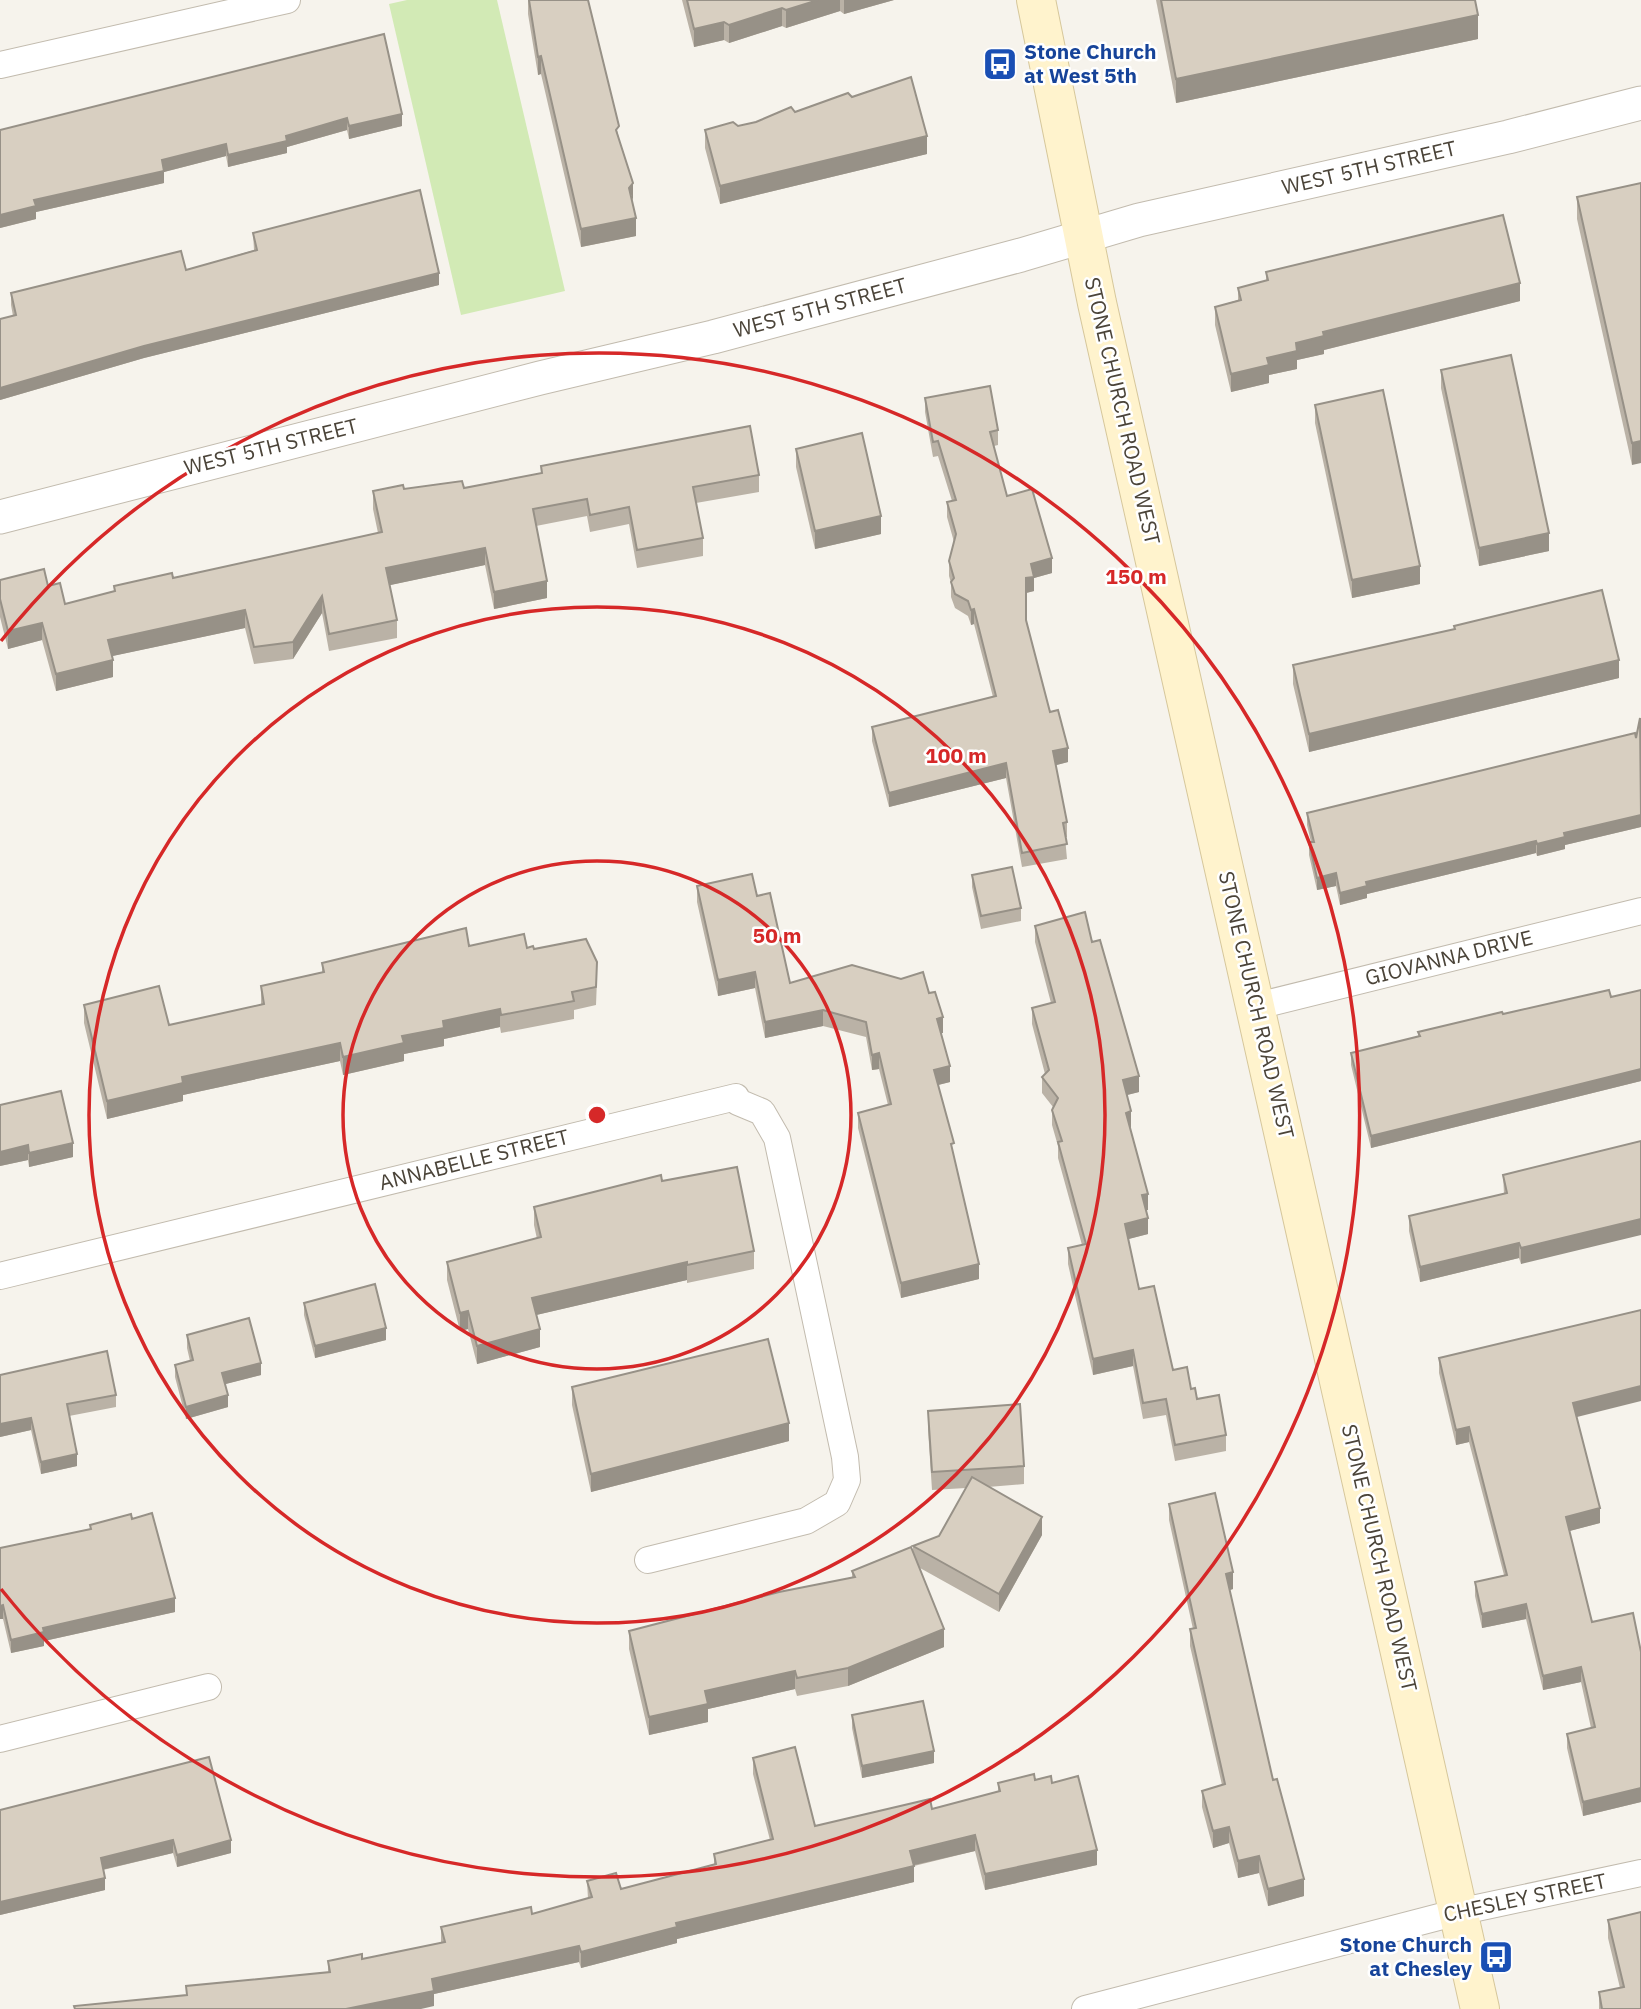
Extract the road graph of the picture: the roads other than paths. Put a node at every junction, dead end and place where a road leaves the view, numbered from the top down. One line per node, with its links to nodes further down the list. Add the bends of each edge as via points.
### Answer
1 (287, 0): 3 (street)
2 (1036, 0): 5 (main road, STONE CHURCH ROAD WEST)
3 (0, 65)
4 (1641, 103): 5 (street, WEST 5TH STREET)
5 (1084, 236): 6 (street, WEST 5TH STREET, via 713,337 540,377); 8 (main road, STONE CHURCH ROAD WEST)
6 (0, 517)
7 (1641, 911): 8 (street, GIOVANNA DRIVE)
8 (1257, 1006): 14 (main road, STONE CHURCH ROAD WEST)
9 (0, 1276): 10 (street, ANNABELLE STREET, via 736,1097 762,1112 777,1138 847,1480 837,1503 806,1521)
10 (648, 1560)
11 (208, 1687): 12 (street)
12 (0, 1739)
13 (1641, 1873): 14 (street, CHESLEY STREET)
14 (1458, 1912): 15 (street, CHESLEY STREET); 16 (main road, STONE CHURCH ROAD WEST)
15 (1085, 2009)
16 (1480, 2009)

